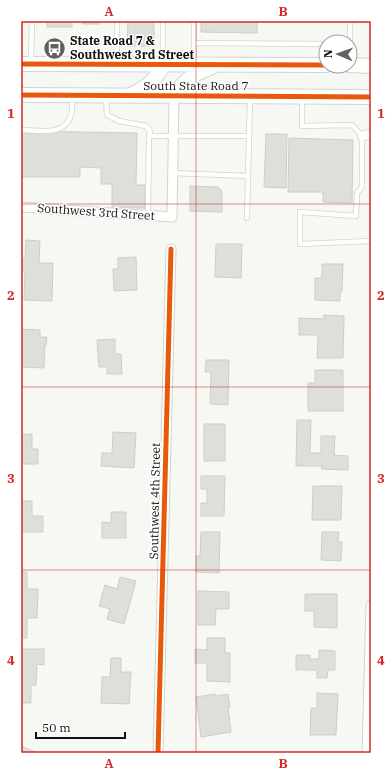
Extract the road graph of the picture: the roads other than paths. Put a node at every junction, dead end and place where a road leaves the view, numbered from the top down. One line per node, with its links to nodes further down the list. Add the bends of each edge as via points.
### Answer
1 (32, 21): 9 (lane)
2 (117, 21): 10 (lane)
3 (163, 21): 11 (lane)
4 (194, 21): 7 (lane)
5 (350, 21): 6 (lane)
6 (350, 34)
7 (194, 43): 8 (lane); 12 (lane)
8 (318, 44)
9 (26, 64): 10 (main road, South State Road 7)
10 (116, 64): 11 (main road, South State Road 7)
11 (163, 64): 12 (main road, South State Road 7); 20 (main road, via 151,83)
12 (194, 64): 13 (main road, South State Road 7)
13 (218, 64): 14 (main road, South State Road 7); 21 (main road, via 189,78)
14 (318, 65)
15 (358, 65): 16 (main road)
16 (371, 66)
17 (21, 95): 18 (main road, South State Road 7)
18 (72, 95): 19 (main road, South State Road 7); 25 (lane, via 71,115 63,128)
19 (106, 95): 20 (main road, South State Road 7); 27 (lane, via 107,115 119,121 146,126 150,130)
20 (129, 96): 21 (main road, South State Road 7)
21 (174, 96): 22 (main road, South State Road 7); 28 (street)
22 (250, 96): 23 (main road, South State Road 7); 29 (lane)
23 (302, 96): 24 (main road, South State Road 7); 26 (lane, via 302,126 352,125)
24 (371, 97)
25 (21, 130)
26 (366, 135): 35 (lane, via 362,187 357,193 356,216 300,212 300,244)
27 (149, 136): 28 (lane); 33 (lane)
28 (174, 136): 29 (lane); 30 (street)
29 (249, 136): 31 (lane)
30 (172, 173): 31 (lane); 33 (street, Southwest 3rd Street, via 172,217)
31 (248, 176): 34 (lane)
32 (21, 207): 33 (street, Southwest 3rd Street)
33 (148, 215)
34 (247, 218)
35 (371, 241)
36 (171, 249): 38 (street, Southwest 4th Street)
37 (371, 605): 39 (street)
38 (158, 753)
39 (367, 753)

